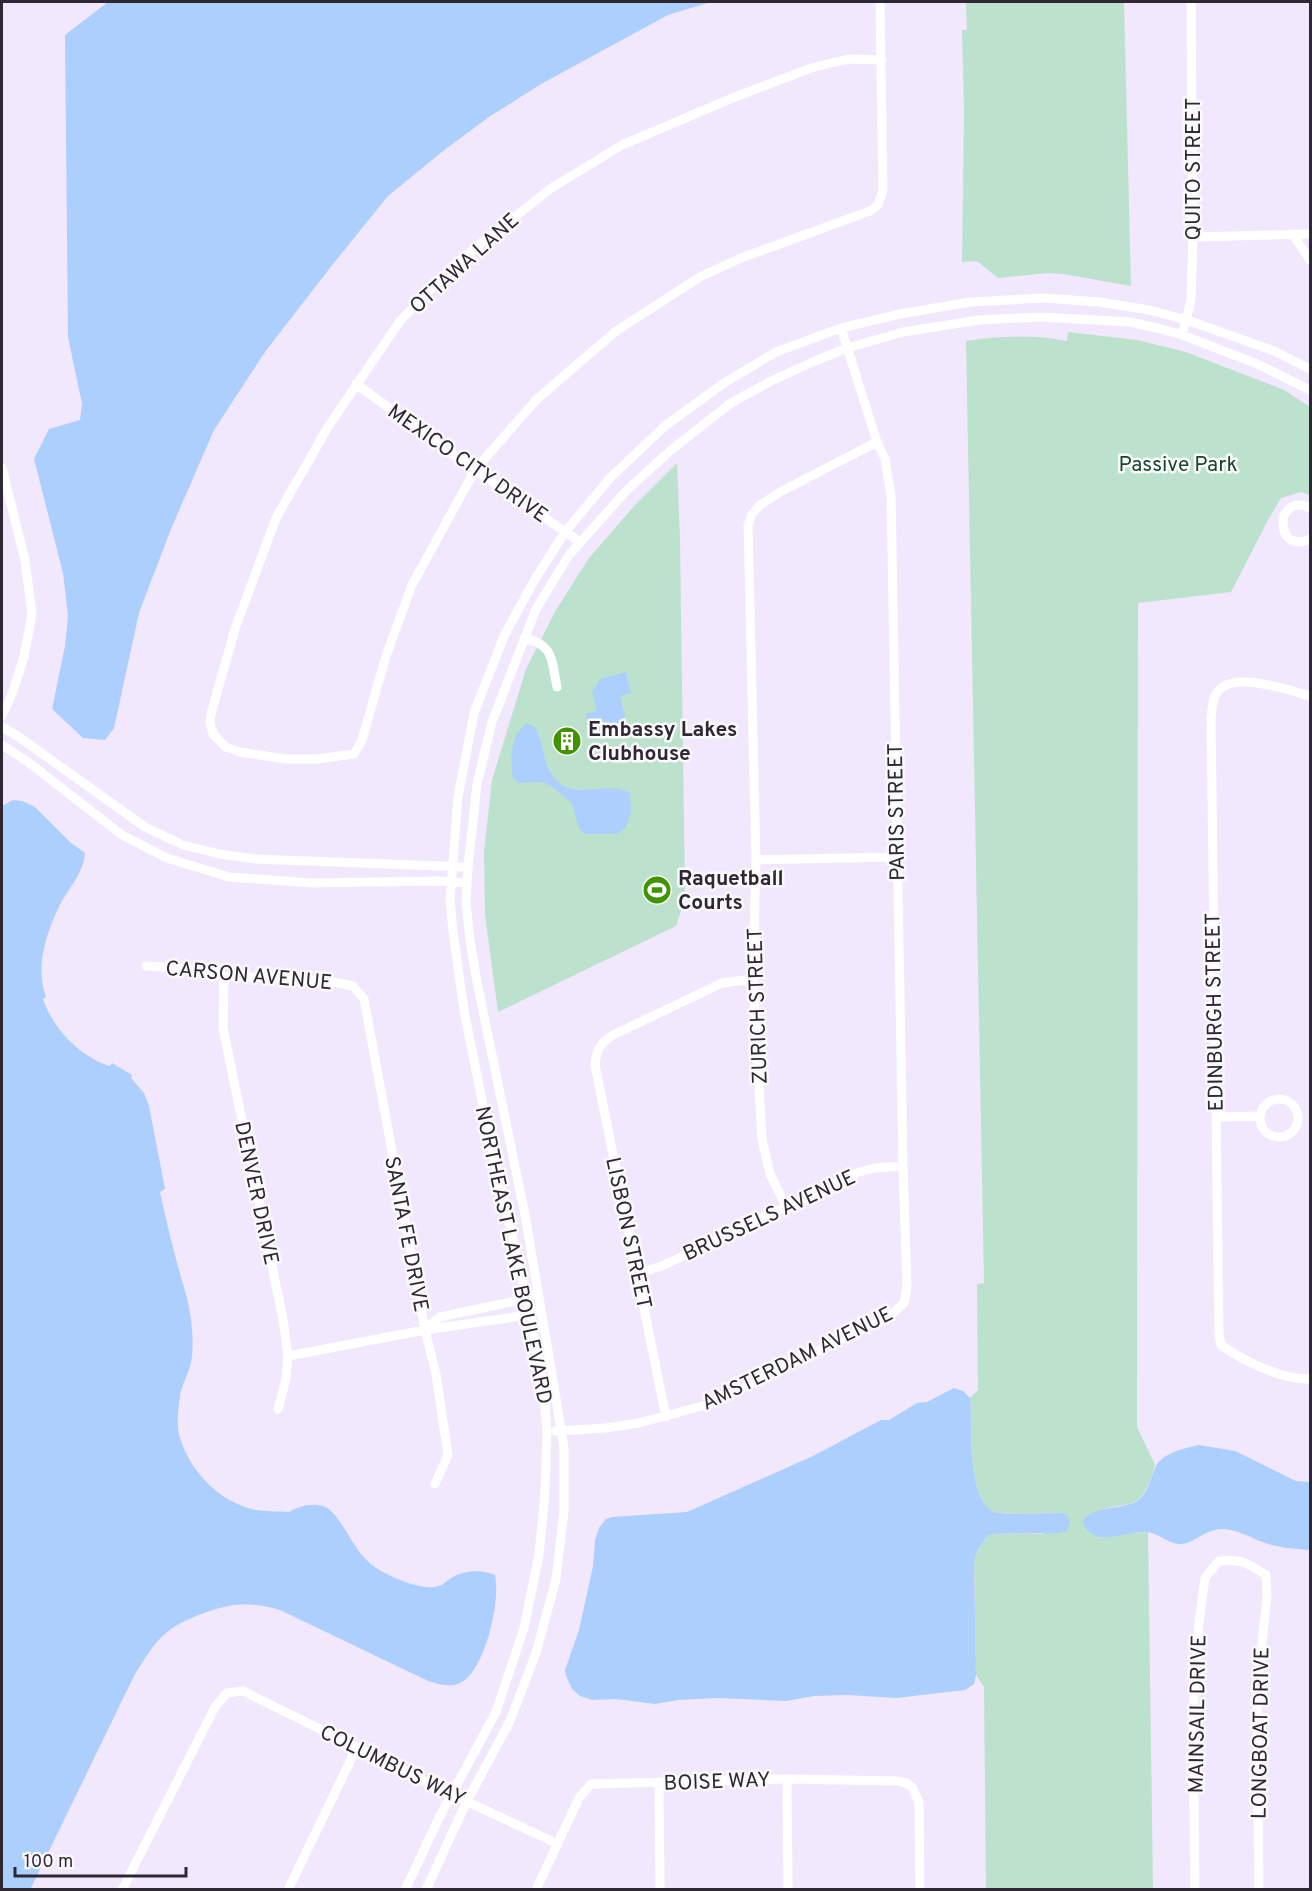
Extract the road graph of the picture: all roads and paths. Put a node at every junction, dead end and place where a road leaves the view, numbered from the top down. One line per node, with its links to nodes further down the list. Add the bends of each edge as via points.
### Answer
1 (880, 2): 3 (street)
2 (1191, 2): 6 (street, QUITO STREET)
3 (882, 60): 13 (street, OTTAWA LANE, via 848,59 811,68 735,97 622,145 550,189 447,272 399,321); 17 (street, via 883,190 878,205 700,277 616,331 536,400)
4 (1311, 234): 5 (street)
5 (1293, 235): 6 (street); 7 (street)
6 (1193, 237): 8 (street, QUITO STREET)
7 (1311, 260)
8 (1187, 320): 9 (street, NORTHEAST LAKE BOULEVARD, via 1099,302 1044,298 970,302); 10 (street, QUITO STREET); 12 (street, NORTHEAST LAKE BOULEVARD, via 1274,351)
9 (841, 328): 11 (street, PARIS STREET); 19 (street, NORTHEAST LAKE BOULEVARD, via 776,352 724,383 665,426 610,477)
10 (1182, 335): 11 (street, NORTHEAST LAKE BOULEVARD, via 1130,322 1041,317 989,319 903,332); 14 (street, NORTHEAST LAKE BOULEVARD)
11 (848, 348): 15 (street, PARIS STREET); 21 (street, NORTHEAST LAKE BOULEVARD, via 731,403 627,490)
12 (1311, 369)
13 (356, 384): 17 (street, MEXICO CITY DRIVE); 17 (street, OTTAWA LANE, via 276,518 235,629 210,723 213,734 226,747 285,759 354,754 362,740 412,585)
14 (1311, 390)
15 (877, 442): 28 (street, PARIS STREET, via 885,459 891,495); 29 (street, ZURICH STREET, via 760,505 748,525)
16 (2, 468): 25 (street, via 25,560 32,614 24,657)
17 (475, 470): 19 (street, MEXICO CITY DRIVE)
18 (1311, 508): 20 (street, via 1301,505 1290,509 1282,525 1291,539)
19 (566, 532): 21 (street, MEXICO CITY DRIVE); 30 (street, NORTHEAST LAKE BOULEVARD, via 504,636 474,713 458,797)
20 (1311, 539)
21 (580, 542): 22 (street, NORTHEAST LAKE BOULEVARD, via 536,609)
22 (524, 638): 23 (street, via 537,641 549,651); 31 (street, NORTHEAST LAKE BOULEVARD, via 487,742 477,784)
23 (557, 687)
24 (1311, 696): 39 (street, EDINBURGH STREET, via 1245,681 1227,684 1215,696 1211,719)
25 (2, 716)
26 (2, 727): 30 (street, via 145,827 183,844 255,859)
27 (2, 745): 32 (street, via 122,836 177,862 228,877 311,883)
28 (897, 857): 29 (street); 40 (street, PARIS STREET)
29 (756, 860): 36 (street, ZURICH STREET)
30 (452, 866): 31 (street); 32 (street, NORTHEAST LAKE BOULEVARD)
31 (468, 867): 33 (street, NORTHEAST LAKE BOULEVARD)
32 (451, 882): 33 (street); 44 (street, NORTHEAST LAKE BOULEVARD, via 453,932 464,1011)
33 (467, 883): 43 (street, NORTHEAST LAKE BOULEVARD, via 475,971)
34 (146, 966): 35 (street, CARSON AVENUE)
35 (224, 976): 37 (street, CARSON AVENUE, via 329,981); 49 (street, DENVER DRIVE, via 223,1028)
36 (753, 979): 41 (street, ZURICH STREET, via 762,1139 770,1174); 42 (street, LISBON STREET, via 722,982 611,1036 598,1048 595,1065)
37 (353, 986): 48 (street, SANTA FE DRIVE, via 364,999)
38 (1260, 1116): 38 (street, via 1263,1127 1277,1137 1289,1134 1298,1119 1294,1107 1284,1100 1271,1101); 39 (street)
39 (1216, 1117): 50 (street, EDINBURGH STREET, via 1221,1345 1257,1365)
40 (903, 1167): 41 (street, BRUSSELS AVENUE, via 859,1172); 45 (street, PARIS STREET, via 907,1286)
41 (786, 1206): 42 (street, BRUSSELS AVENUE, via 662,1266)
42 (638, 1273): 52 (street, LISBON STREET)
43 (538, 1293): 44 (street); 46 (street, NORTHEAST LAKE BOULEVARD)
44 (526, 1297): 47 (street, NORTHEAST LAKE BOULEVARD); 48 (street, via 440,1317)
45 (904, 1303): 52 (street, AMSTERDAM AVENUE, via 891,1315 710,1404)
46 (541, 1309): 47 (street); 53 (street, NORTHEAST LAKE BOULEVARD)
47 (530, 1312): 48 (street); 54 (street, NORTHEAST LAKE BOULEVARD)
48 (425, 1330): 49 (street); 55 (street, SANTA FE DRIVE, via 448,1455)
49 (288, 1356): 51 (street, DENVER DRIVE)
50 (1311, 1379)
51 (278, 1409)
52 (666, 1417): 53 (street, AMSTERDAM AVENUE)
53 (561, 1431): 54 (street, AMSTERDAM AVENUE); 61 (street, NORTHEAST LAKE BOULEVARD, via 564,1511 555,1579 536,1653 510,1720)
54 (547, 1432): 60 (street, NORTHEAST LAKE BOULEVARD, via 539,1555 524,1628 496,1712)
55 (435, 1484)
56 (1236, 1560): 71 (street, MAINSAIL DRIVE, via 1219,1561 1205,1578 1199,1623 1193,1712); 72 (street, LONGBOAT DRIVE, via 1266,1575 1257,1690)
57 (357, 1747): 60 (street, COLUMBUS WAY); 63 (street, COLUMBUS WAY, via 243,1690 227,1693 215,1707); 64 (street)
58 (787, 1779): 59 (street, BOISE WAY); 69 (street); 70 (street, BOISE WAY, via 898,1780 912,1787 919,1802)
59 (659, 1782): 62 (street, BOISE WAY, via 591,1784 579,1798); 68 (street)
60 (453, 1795): 61 (street, COLUMBUS WAY); 65 (street, NORTHEAST LAKE BOULEVARD)
61 (467, 1802): 62 (street, COLUMBUS WAY); 66 (street, NORTHEAST LAKE BOULEVARD)
62 (558, 1844): 67 (street)
63 (122, 1890)
64 (288, 1890)
65 (405, 1890)
66 (426, 1890)
67 (536, 1890)
68 (660, 1890)
69 (788, 1890)
70 (920, 1890)
71 (1196, 1890)
72 (1259, 1890)

